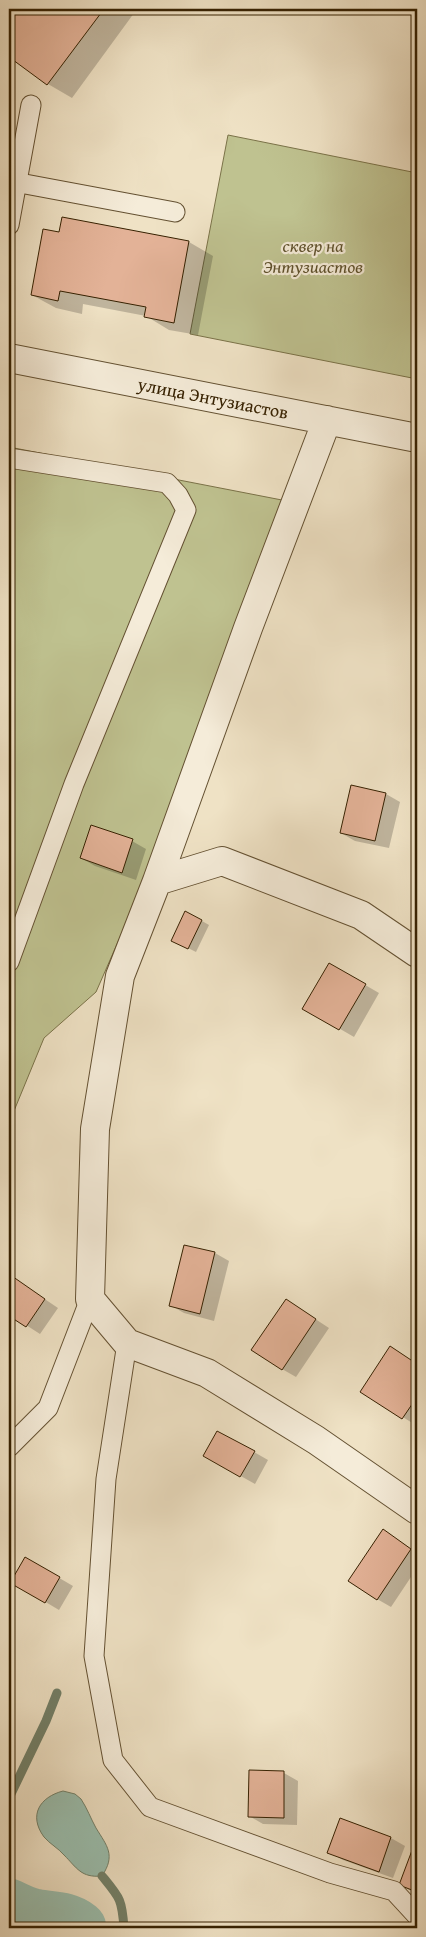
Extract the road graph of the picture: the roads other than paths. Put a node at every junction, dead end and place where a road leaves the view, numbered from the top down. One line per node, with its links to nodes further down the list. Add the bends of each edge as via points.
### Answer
1 (31, 105): 2 (lane)
2 (13, 182): 3 (lane); 4 (lane)
3 (175, 212)
4 (9, 225)
5 (9, 358): 6 (street, улица Энтузиастов)
6 (327, 420): 7 (street, улица Энтузиастов); 9 (street)
7 (417, 438)
8 (9, 458): 11 (lane, via 167,483 186,510 74,784)
9 (157, 881): 10 (street, via 222,861 361,915); 12 (street, via 120,976 98,1110)
10 (417, 953)
11 (9, 962)
12 (90, 1299): 13 (street); 14 (lane, via 48,1408)
13 (127, 1343): 15 (street, via 207,1373 316,1440); 16 (lane, via 106,1479 94,1656 113,1760 150,1807 330,1873 394,1891)
14 (9, 1447)
15 (417, 1510)
16 (417, 1916)

